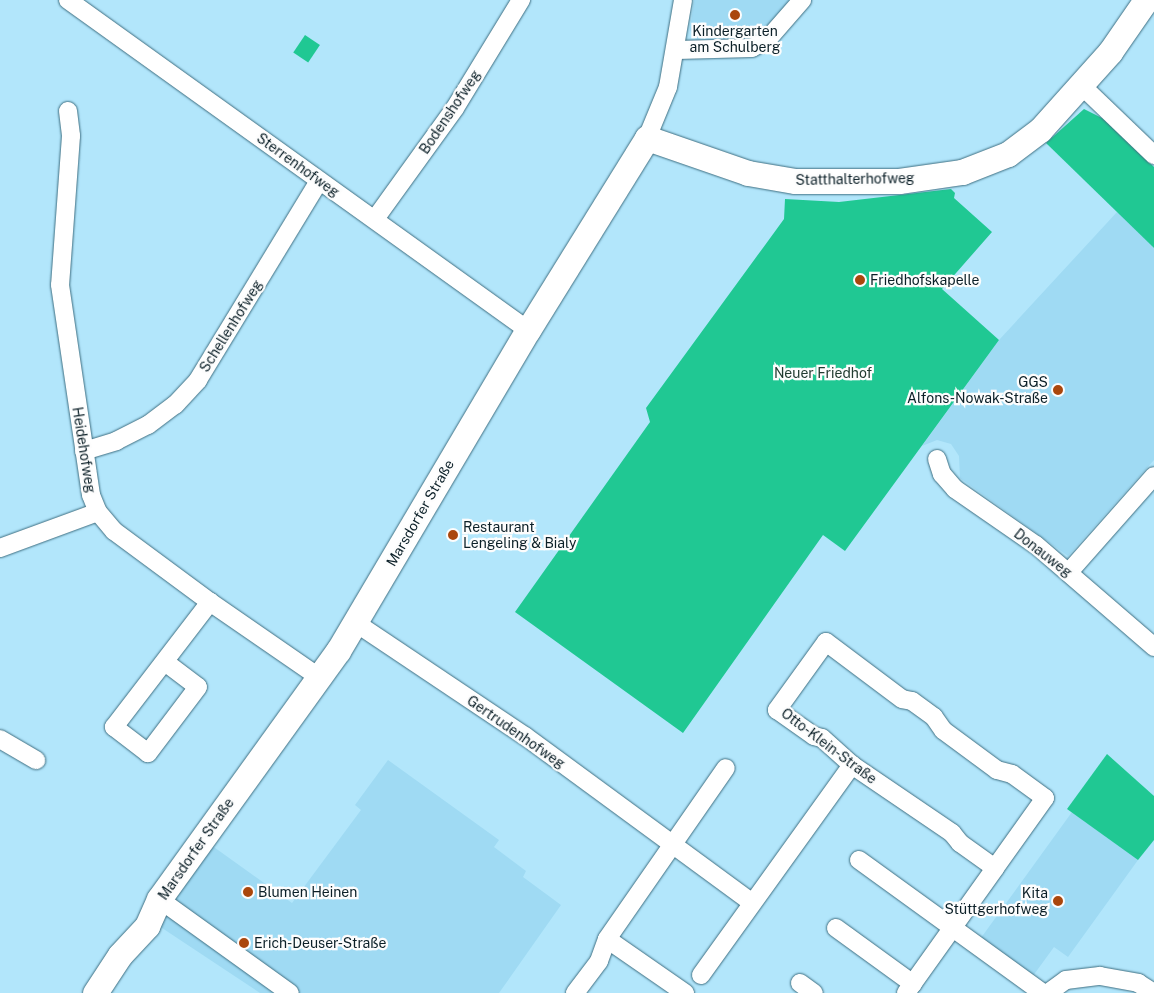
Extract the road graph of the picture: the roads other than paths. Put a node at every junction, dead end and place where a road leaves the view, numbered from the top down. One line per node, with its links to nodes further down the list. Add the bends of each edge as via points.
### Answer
1 (521, 0): 12 (street, Bodenshofweg, via 455,108)
2 (683, 0): 6 (street, Marsdorfer Straße)
3 (802, 0): 6 (street, via 768,39 752,48)
4 (1146, 0): 7 (street, Statthalterhofweg)
5 (78, 3): 11 (street, Sterrenhofweg)
6 (677, 50): 9 (street, Marsdorfer Straße, via 668,87)
7 (1082, 86): 9 (street, Statthalterhofweg, via 1040,130 1008,154 962,172 938,177 866,182 795,181 748,173); 10 (street)
8 (68, 111): 14 (street, Heidehofweg, via 71,136 60,285)
9 (647, 138): 13 (street, Marsdorfer Straße)
10 (1154, 155)
11 (320, 181): 12 (street, Sterrenhofweg); 14 (street, Schellenhofweg, via 198,380 175,405 148,425 116,441)
12 (374, 219): 13 (street, Sterrenhofweg)
13 (528, 330): 21 (street, Marsdorfer Straße)
14 (84, 451): 17 (street, Heidehofweg, via 91,495)
15 (937, 459): 19 (street, Donauweg, via 942,474 955,490 1036,545)
16 (1154, 476): 19 (street)
17 (98, 512): 18 (street); 20 (street, Heidehofweg, via 114,530)
18 (0, 548)
19 (1069, 572): 22 (street, Donauweg)
20 (210, 602): 23 (street); 24 (street, Heidehofweg)
21 (356, 623): 24 (street, Marsdorfer Straße); 29 (street, Gertrudenhofweg, via 525,736)
22 (1154, 647)
23 (165, 662): 23 (street, via 198,687 148,753 114,727)
24 (320, 678): 32 (street, Marsdorfer Straße)
25 (0, 739): 26 (street)
26 (36, 760)
27 (852, 764): 31 (street, Otto-Klein-Straße, via 952,833 960,843); 31 (street, Otto-Klein-Straße, via 844,754 777,710 826,642 902,699 912,701 934,718 943,730 997,770 1012,774 1045,798); 33 (street)
28 (726, 768): 29 (street)
29 (674, 845): 33 (street, Gertrudenhofweg); 36 (street)
30 (859, 860): 35 (street)
31 (995, 868): 35 (street)
32 (159, 899): 41 (street, Marsdorfer Straße, via 147,926 120,955); 42 (street)
33 (751, 902): 37 (street)
34 (836, 928): 39 (street)
35 (952, 929): 39 (street); 45 (street)
36 (607, 939): 40 (street, via 599,961); 43 (street)
37 (701, 975)
38 (800, 983): 44 (street)
39 (909, 988)
40 (581, 991)
41 (95, 993)
42 (290, 993)
43 (685, 993)
44 (814, 993)
45 (1043, 993)
46 (1048, 993): 47 (street, via 1066,980 1100,976 1138,983)
47 (1154, 993)

